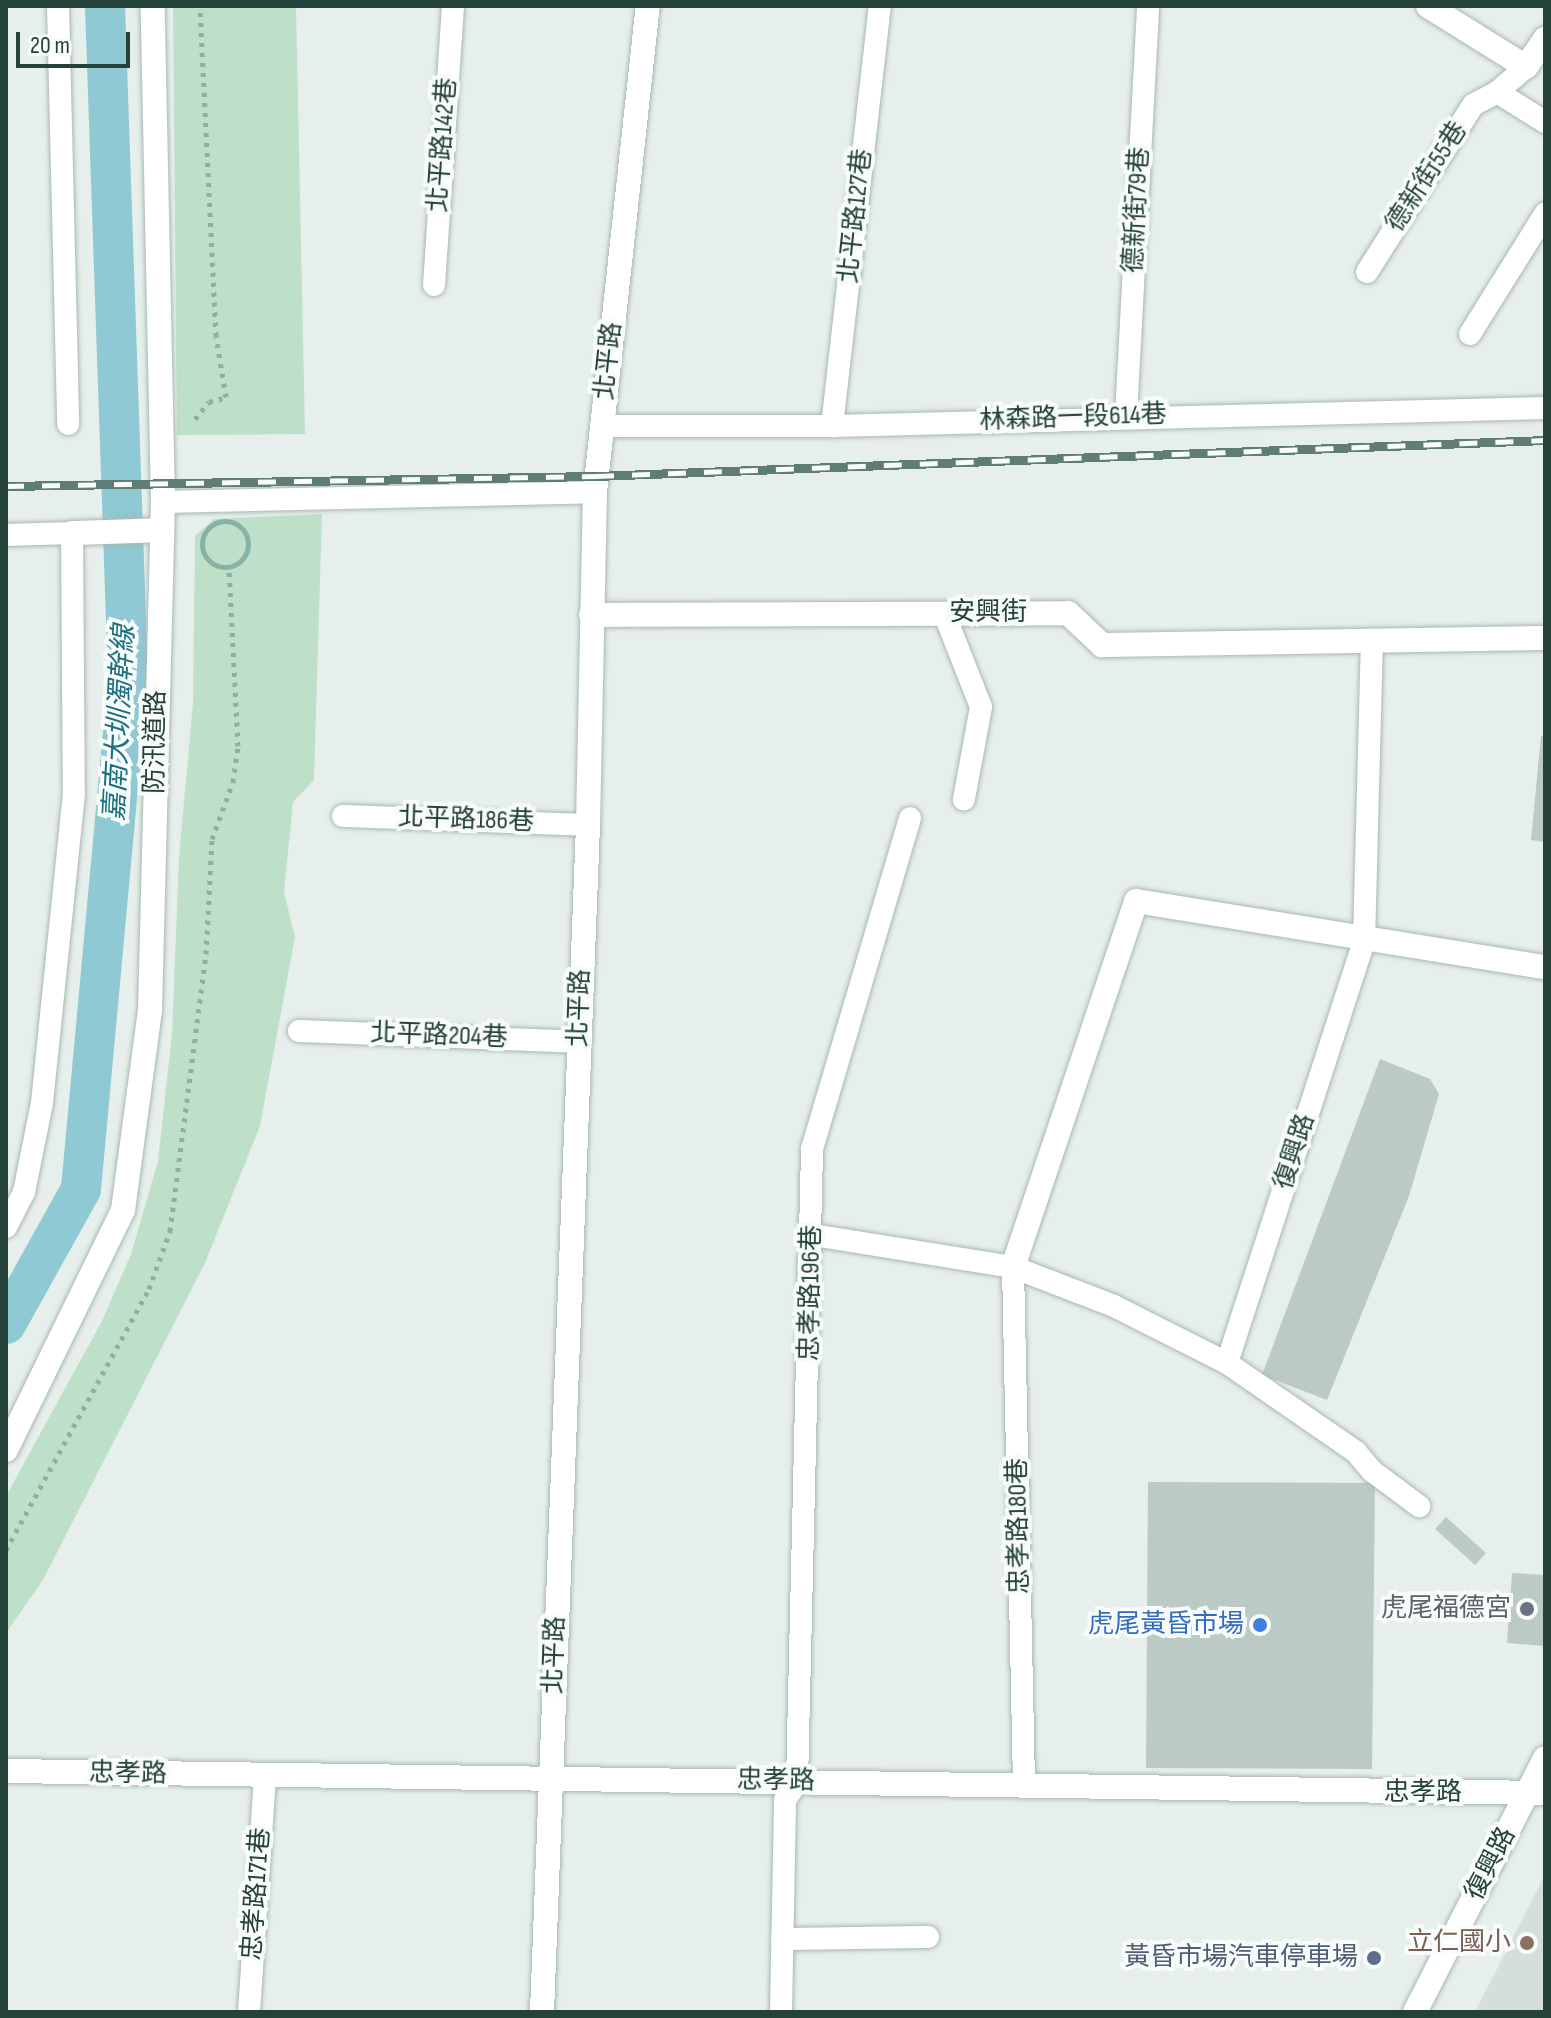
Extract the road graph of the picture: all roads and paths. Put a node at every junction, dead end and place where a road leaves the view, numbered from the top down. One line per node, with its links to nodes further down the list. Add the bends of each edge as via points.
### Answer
1 (58, 6): 19 (lane)
2 (153, 6): 22 (street, 防汛道路)
3 (200, 6): 22 (path, via 216,336 226,397 198,412 195,439)
4 (453, 6): 15 (lane, 北平路142巷)
5 (648, 6): 20 (street, 北平路)
6 (880, 6): 21 (lane, 北平路127巷)
7 (1148, 6): 18 (lane, 德新街79巷)
8 (1428, 6): 10 (street)
9 (1545, 39): 10 (street)
10 (1526, 67): 11 (lane, 德新街55巷)
11 (1497, 92): 12 (lane); 14 (lane, 德新街55巷, via 1473,105)
12 (1545, 122)
13 (1545, 214): 16 (lane)
14 (1367, 272)
15 (434, 285)
16 (1470, 334)
17 (1545, 408): 18 (lane, 林森路一段614巷)
18 (1126, 415): 21 (lane, 林森路一段614巷)
19 (68, 424)
20 (602, 426): 21 (lane, 林森路一段614巷); 23 (street, 北平路)
21 (832, 426)
22 (162, 441): 24 (street, 防汛道路)
23 (595, 492): 24 (lane); 31 (street, 北平路)
24 (163, 502): 25 (street, 防汛道路)
25 (161, 530): 26 (street); 46 (street, 防汛道路, via 150,1010 123,1210)
26 (72, 533): 27 (lane); 42 (lane, via 74,793 42,1103 24,1192)
27 (6, 535)
28 (195, 536): 29 (path)
29 (202, 540): 29 (path, via 215,525 235,523 246,530 250,544 240,560 223,566 206,558)
30 (944, 613): 31 (street, 安興街); 33 (street, 安興街, via 1068,613 1102,645); 34 (lane, via 981,707)
31 (591, 615): 37 (street, 北平路)
32 (1545, 638): 33 (street, 安興街)
33 (1372, 640): 38 (lane)
34 (964, 799)
35 (343, 816): 37 (lane, 北平路186巷)
36 (910, 818): 43 (lane, 忠孝路196巷, via 812,1149)
37 (588, 825): 41 (street, 北平路)
38 (1364, 942): 39 (street); 44 (street, via 1136,901); 45 (lane, 復興路)
39 (1545, 967)
40 (299, 1031): 41 (lane, 北平路204巷)
41 (579, 1042): 51 (street, 北平路)
42 (6, 1227)
43 (813, 1235): 44 (lane); 52 (lane, 忠孝路196巷)
44 (1013, 1267): 45 (lane, via 1114,1306); 53 (lane, 忠孝路180巷)
45 (1227, 1363): 47 (lane, via 1356,1452 1372,1471)
46 (6, 1450)
47 (1419, 1506)
48 (1545, 1758): 54 (street, 復興路)
49 (6, 1771): 50 (street, 忠孝路)
50 (265, 1777): 51 (street, 忠孝路); 57 (lane, 忠孝路171巷)
51 (550, 1777): 52 (street, 忠孝路); 58 (street, 北平路)
52 (797, 1782): 53 (street, 忠孝路); 56 (lane, 忠孝路196巷, via 785,1800)
53 (1024, 1784): 54 (street, 忠孝路)
54 (1536, 1793): 60 (street, 復興路)
55 (928, 1937): 56 (lane)
56 (782, 1939): 59 (lane, 忠孝路196巷)
57 (249, 2012)
58 (542, 2012)
59 (781, 2012)
60 (1415, 2012)

